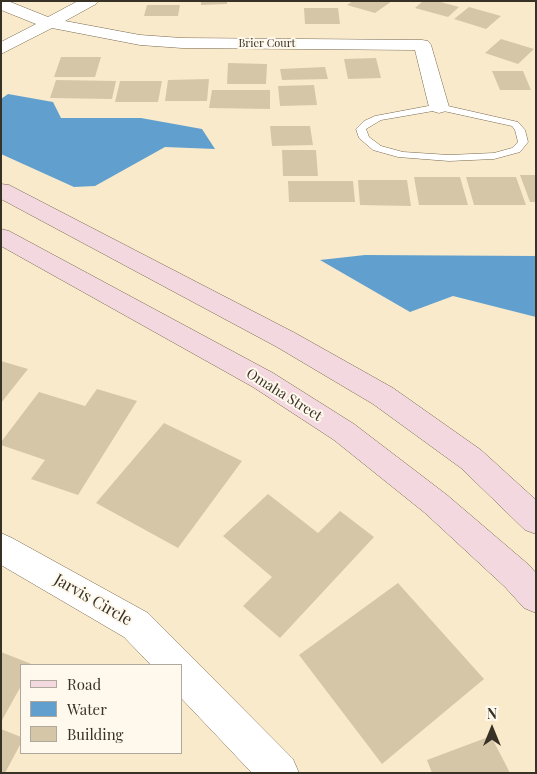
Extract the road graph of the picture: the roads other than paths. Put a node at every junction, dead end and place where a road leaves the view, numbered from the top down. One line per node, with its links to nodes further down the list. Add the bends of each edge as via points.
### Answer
1 (90, 1): 3 (street)
2 (1, 4): 3 (street)
3 (49, 23): 4 (street); 5 (street, Brier Court, via 140,40 182,43 422,45)
4 (1, 49)
5 (439, 107): 5 (lane, via 515,124 523,142 516,150 494,156 449,158 402,155 377,148 364,138 362,130 366,123 378,118)
6 (1, 190): 8 (main road, via 286,340 383,396 471,459)
7 (1, 236): 10 (main road, Omaha Street, via 263,380 344,432 436,504)
8 (536, 520)
9 (1, 548): 11 (street, Jarvis Circle, via 136,625)
10 (536, 597)
11 (174, 664)
12 (182, 672): 13 (street)
13 (279, 773)

